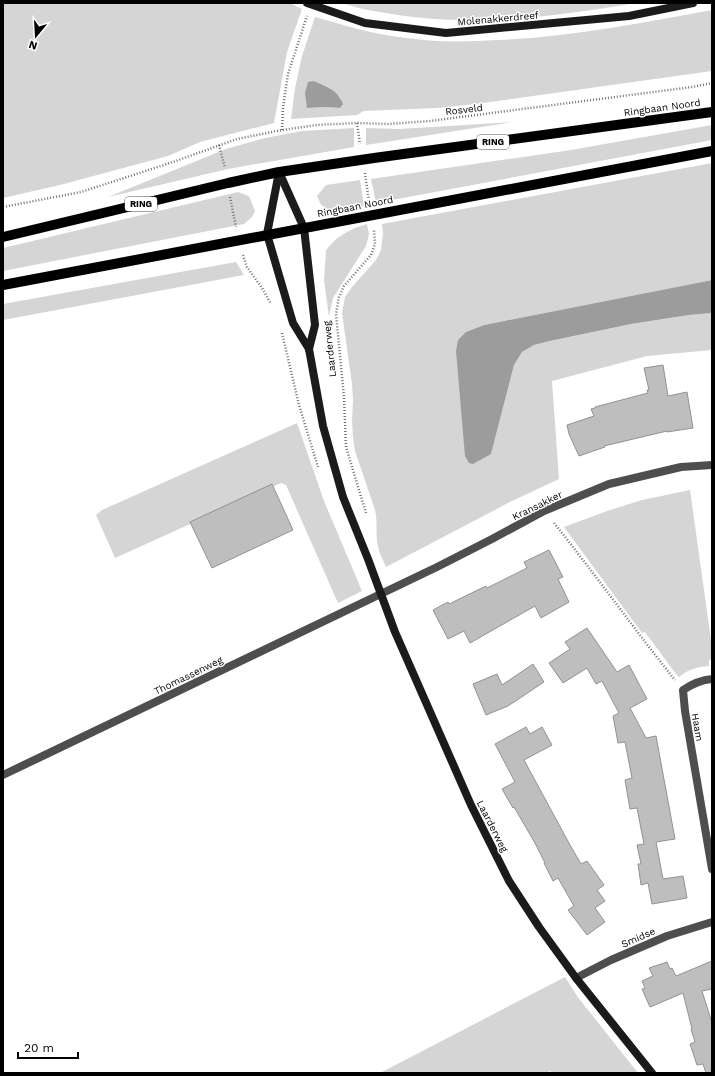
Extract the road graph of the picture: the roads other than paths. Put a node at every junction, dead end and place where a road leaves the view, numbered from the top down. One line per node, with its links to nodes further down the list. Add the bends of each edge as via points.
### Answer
1 (310, 3): 2 (street, Molenakkerdreef, via 365,23 446,33 629,16)
2 (693, 3)
3 (712, 112): 5 (main road, Ringbaan Noord / RING)
4 (712, 151): 6 (main road, Ringbaan Noord)
5 (279, 172): 6 (street, Laarderweg); 7 (street, Laarderweg); 8 (main road, Ringbaan Noord / RING)
6 (304, 228): 7 (main road, Ringbaan Noord); 10 (street, Laarderweg, via 316,324)
7 (267, 234): 9 (main road, Ringbaan Noord); 10 (street, Laarderweg, via 293,323)
8 (3, 237)
9 (3, 285)
10 (309, 349): 12 (street, Laarderweg, via 323,426 341,490)
11 (712, 465): 12 (street, Kransakker, via 681,468 609,484 544,511)
12 (381, 594): 14 (street, Thomassenweg); 17 (street, Laarderweg, via 395,632 485,833 510,881)
13 (712, 679): 15 (street, Haam, via 692,684 683,690)
14 (3, 775)
15 (712, 868)
16 (712, 922): 17 (street, Smidse, via 667,936)
17 (576, 978): 18 (street, Laarderweg)
18 (652, 1073)

